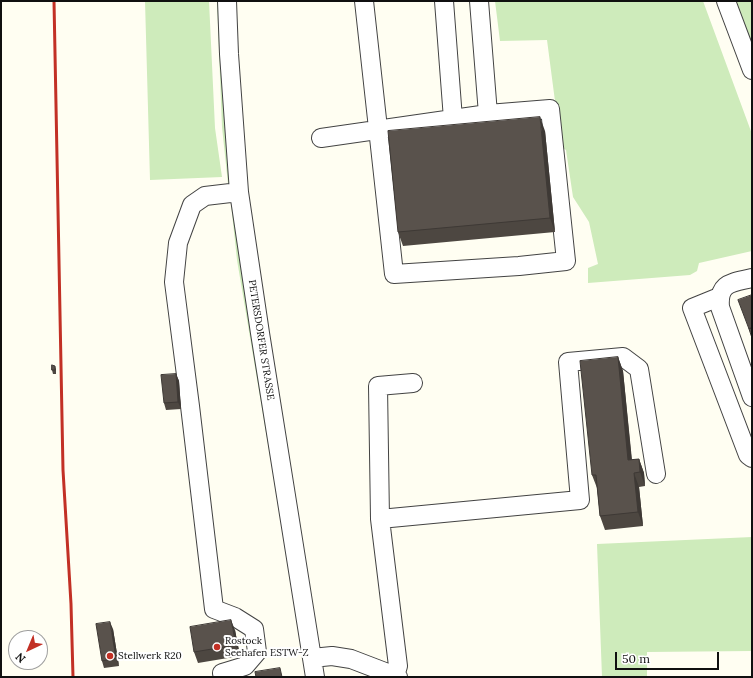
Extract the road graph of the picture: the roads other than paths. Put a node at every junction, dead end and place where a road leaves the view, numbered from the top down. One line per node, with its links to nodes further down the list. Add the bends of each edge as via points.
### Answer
1 (228, 1): 11 (street, PETERSDORFER STRASSE, via 229,54)
2 (364, 1): 9 (street)
3 (444, 1): 8 (street)
4 (479, 1): 7 (street)
5 (726, 1): 6 (street)
6 (752, 70)
7 (488, 114): 8 (street); 9 (street, via 550,109 566,262 394,274)
8 (453, 119): 9 (street)
9 (378, 130): 10 (street)
10 (321, 138)
11 (239, 192): 19 (street, PETERSDORFER STRASSE); 21 (street, via 205,196 192,204 178,243 174,282 214,610 235,617 254,630 257,652 245,666 222,673)
12 (752, 278): 13 (street, via 729,284 722,289)
13 (719, 297): 15 (street); 16 (street, via 692,308 748,455)
14 (413, 383): 18 (street, via 378,386)
15 (752, 398)
16 (752, 458)
17 (656, 474): 18 (street, via 640,369 623,357 568,362 580,500)
18 (380, 519): 20 (street, via 398,666)
19 (312, 658): 20 (street, via 332,656 351,659); 22 (street, PETERSDORFER STRASSE)
20 (397, 676)
21 (223, 677)
22 (315, 677)

